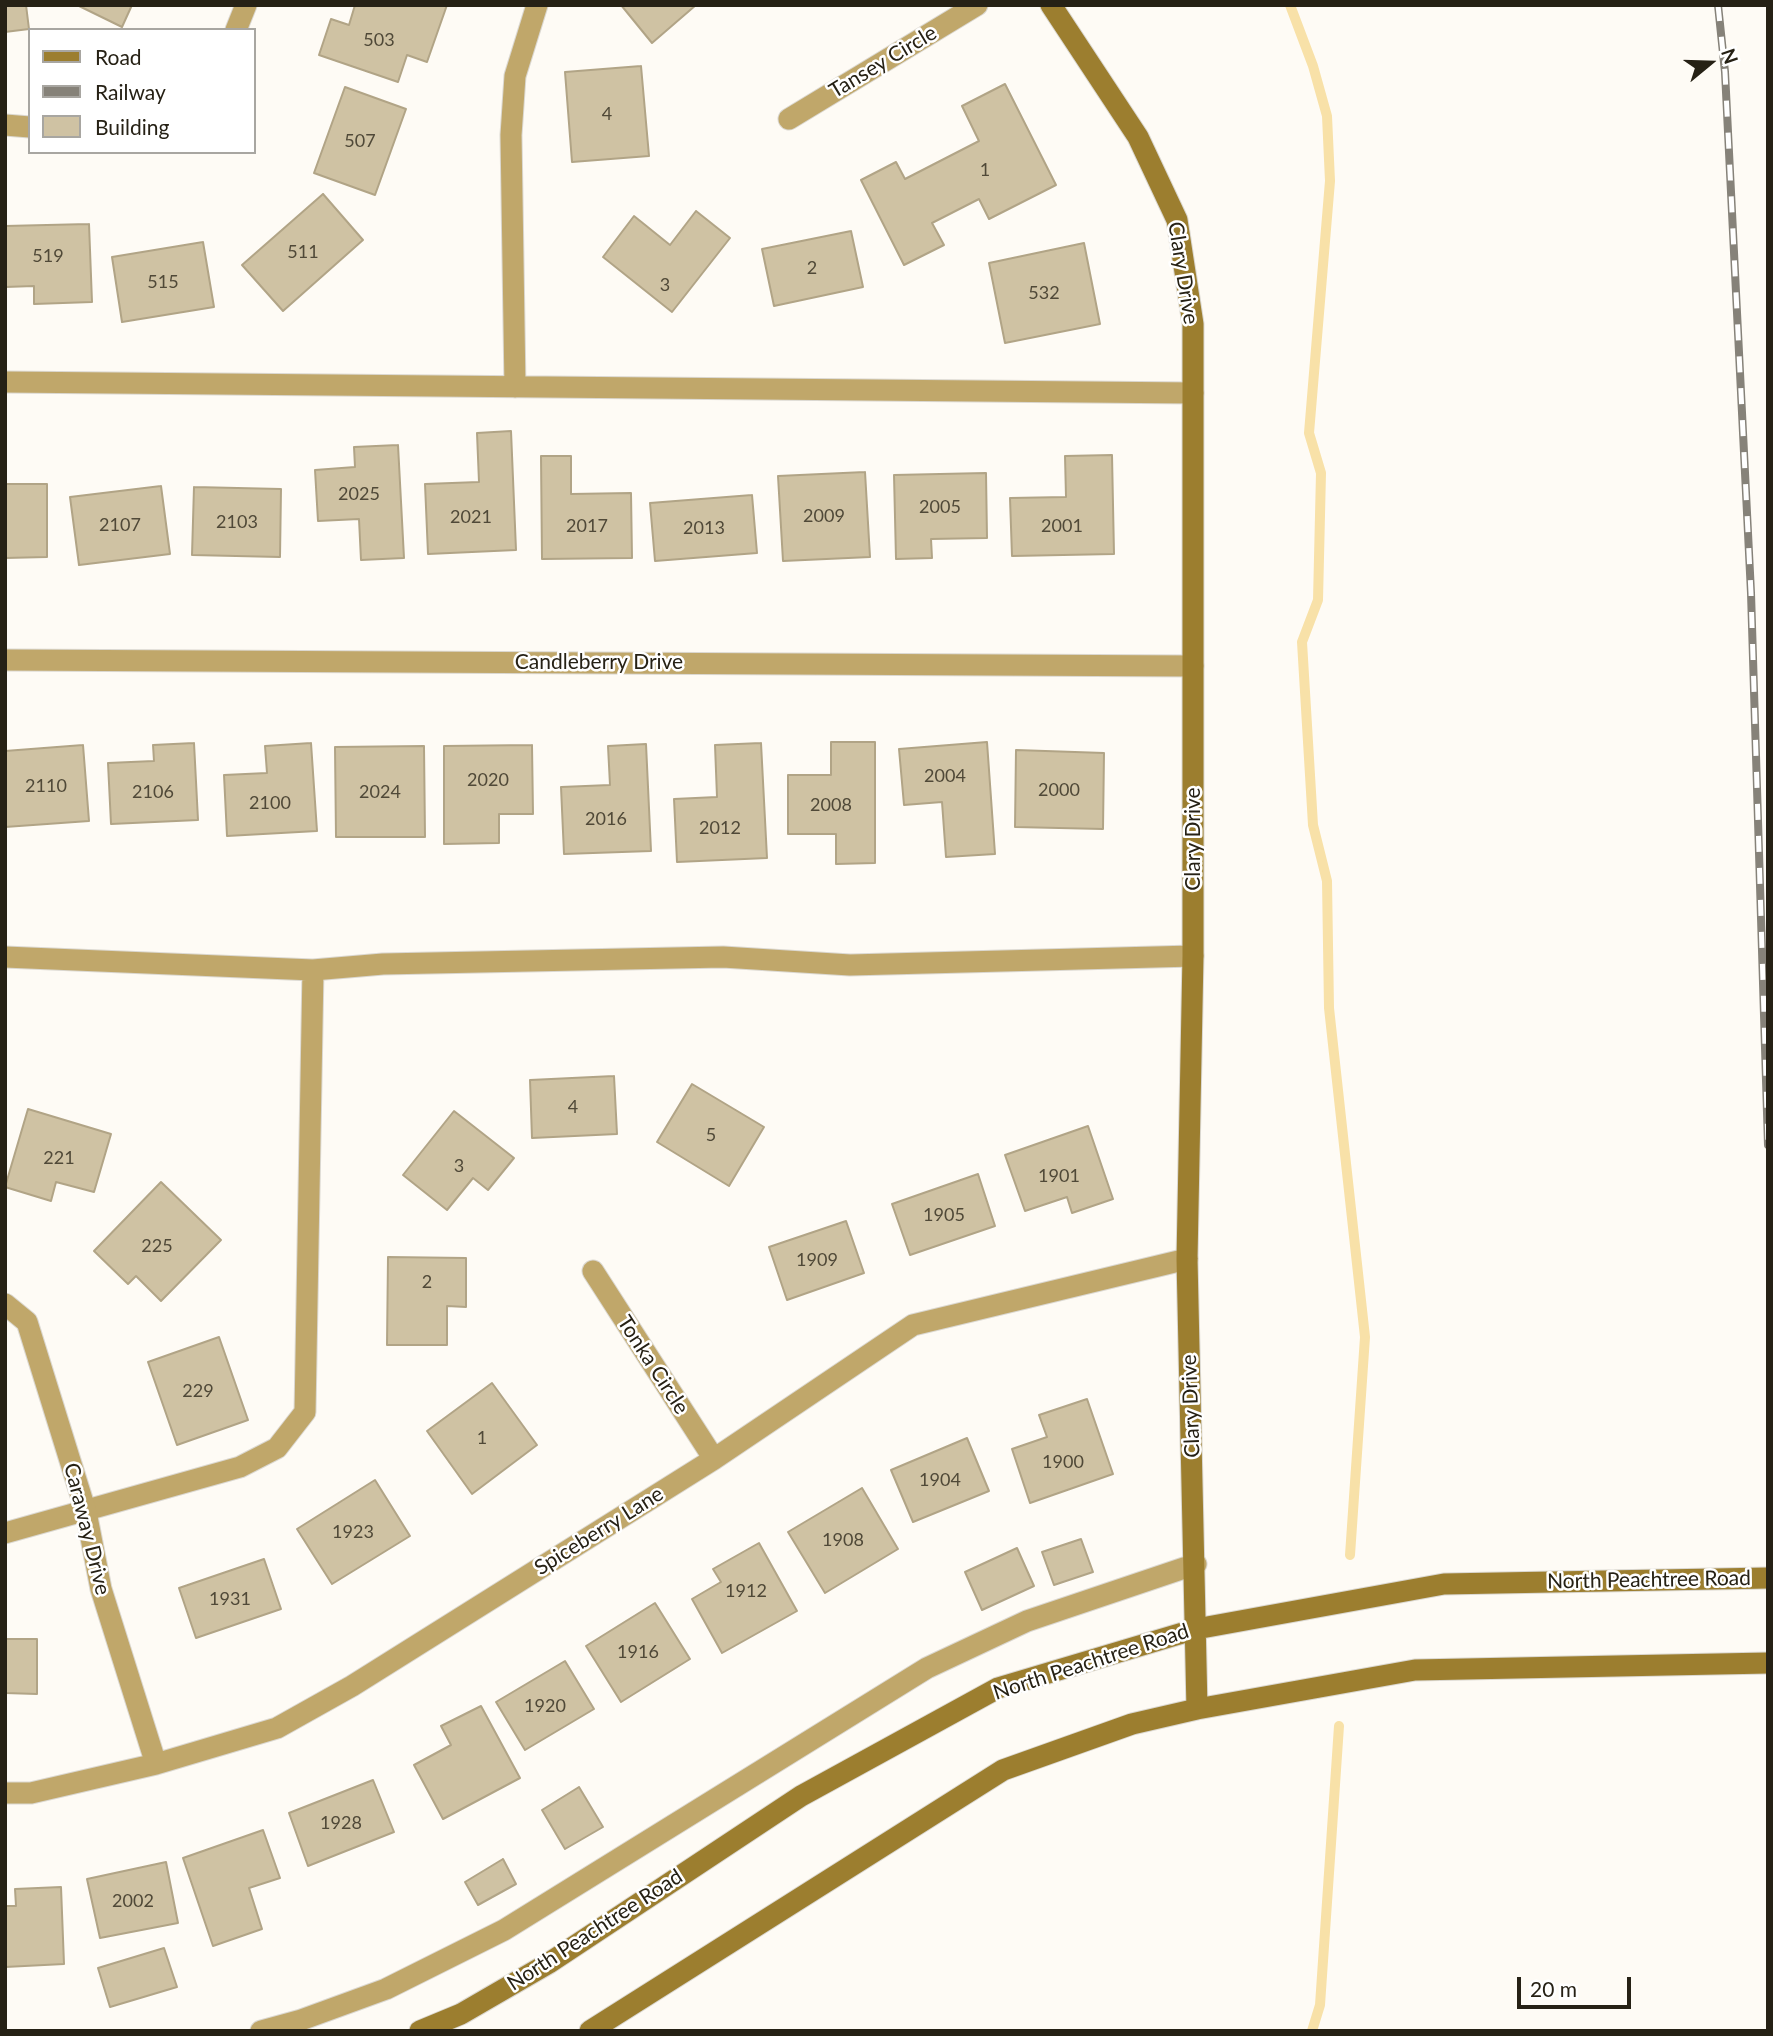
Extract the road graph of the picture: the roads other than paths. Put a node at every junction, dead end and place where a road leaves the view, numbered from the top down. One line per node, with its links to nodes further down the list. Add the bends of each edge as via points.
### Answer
1 (246, 5): 5 (street)
2 (537, 5): 10 (street, via 515,76 511,135)
3 (977, 5): 6 (street, Tansey Circle)
4 (1051, 5): 11 (main road, Clary Drive, via 1138,138 1177,220 1193,324)
5 (237, 28)
6 (789, 119)
7 (5, 125): 8 (street)
8 (28, 127)
9 (5, 382): 10 (street)
10 (515, 387): 11 (street)
11 (1193, 393): 13 (main road, Clary Drive)
12 (5, 660): 13 (street, Candleberry Drive)
13 (1193, 666): 14 (main road, Clary Drive)
14 (1193, 956): 16 (street, via 850,965 709,957 383,964); 17 (main road, Clary Drive)
15 (5, 957): 16 (street)
16 (313, 970): 21 (street, via 305,1412 277,1448 240,1467)
17 (1187, 1259): 20 (street, Spiceberry Lane, via 913,1325); 23 (main road, Clary Drive)
18 (593, 1271): 20 (street, Tonka Circle)
19 (5, 1304): 21 (street, Caraway Drive, via 27,1322)
20 (713, 1460): 28 (street, Spiceberry Lane, via 277,1728)
21 (86, 1512): 22 (street); 28 (street, Caraway Drive, via 102,1589)
22 (5, 1533)
23 (1195, 1563): 25 (main road, Clary Drive); 30 (street, via 1027,1621 927,1668 504,1930 386,1989)
24 (1768, 1578): 25 (main road, North Peachtree Road, via 1444,1584)
25 (1196, 1629): 27 (main road, Clary Drive); 31 (main road, North Peachtree Road, via 998,1688 801,1796 549,1963 461,2014)
26 (1768, 1663): 27 (main road, via 1422,1670)
27 (1198, 1709): 32 (main road, via 1132,1724 1003,1770)
28 (156, 1764): 29 (street, Spiceberry Lane, via 31,1793)
29 (5, 1793)
30 (261, 2031)
31 (420, 2031)
32 (590, 2031)

